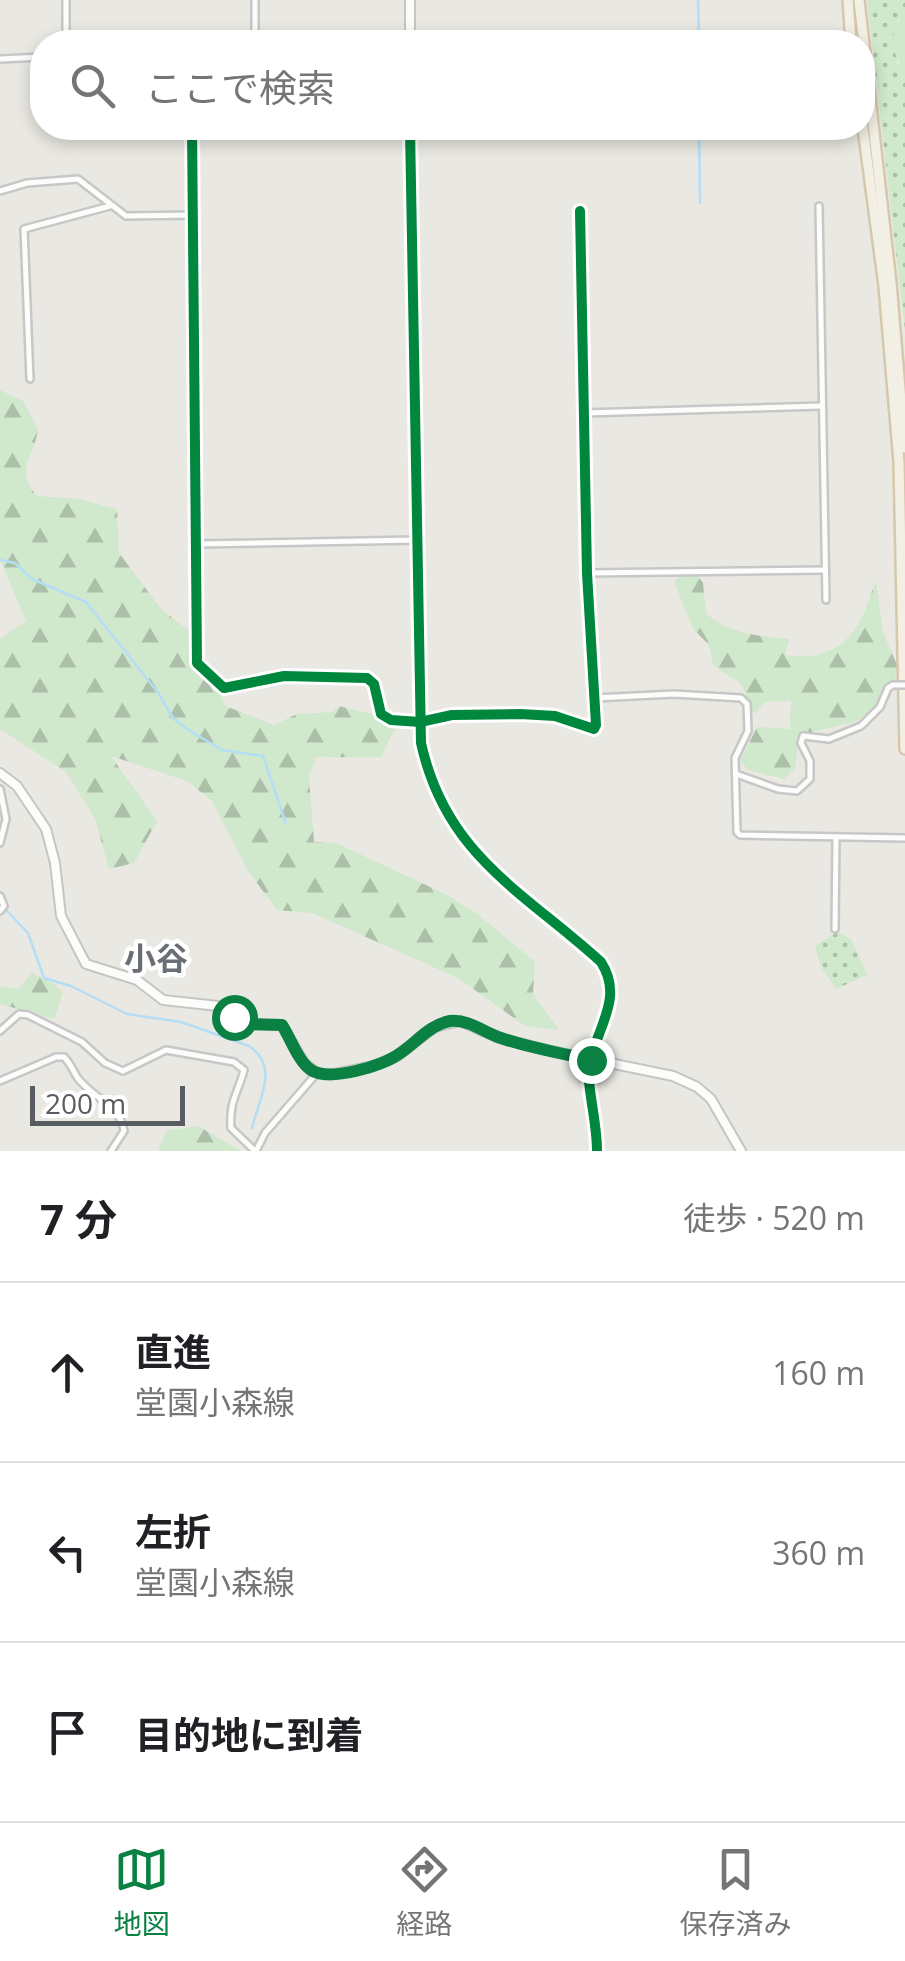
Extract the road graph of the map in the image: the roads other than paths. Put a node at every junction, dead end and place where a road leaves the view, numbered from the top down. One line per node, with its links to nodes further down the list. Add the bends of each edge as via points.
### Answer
1 (66, 0): 6 (street)
2 (255, 0): 7 (street)
3 (410, 0): 8 (main road)
4 (848, 0): 9 (main road)
5 (859, 0): 10 (main road)
6 (66, 30)
7 (255, 30)
8 (410, 30)
9 (850, 30)
10 (862, 30)
11 (30, 58): 12 (street)
12 (0, 59)
13 (192, 140): 21 (street)
14 (410, 140): 26 (main road)
15 (865, 140): 34 (main road, via 899,462)
16 (874, 140): 25 (main road)
17 (0, 190): 18 (street, via 78,179)
18 (110, 206): 21 (street, via 126,216); 22 (street, via 24,228)
19 (820, 206): 23 (street)
20 (580, 211): 24 (street)
21 (194, 216): 27 (street)
22 (30, 379)
23 (822, 406): 24 (street); 28 (street)
24 (584, 413): 29 (street)
25 (905, 448)
26 (417, 540): 27 (street); 33 (main road)
27 (198, 544): 33 (street, via 197,663 218,686 284,676 367,678 385,718)
28 (824, 570): 29 (street); 30 (street)
29 (587, 572): 32 (street)
30 (826, 600)
31 (905, 685): 36 (street, bridge, via 888,688 880,708 861,726 829,739 803,736 810,761 806,786 786,790)
32 (595, 698): 33 (street, via 596,724 589,730 555,716 488,712); 36 (street, via 741,698 748,731)
33 (420, 722): 45 (main road, via 426,761 464,842)
34 (905, 750)
35 (0, 773): 48 (main road, via 46,829 61,916 86,964 137,980 163,1000 218,1006 248,1024 282,1025)
36 (736, 774): 39 (street, via 740,835)
37 (0, 789): 38 (street)
38 (2, 804): 41 (street)
39 (836, 838): 40 (street); 44 (street)
40 (905, 838)
41 (0, 843)
42 (0, 896): 43 (street)
43 (0, 911)
44 (835, 930)
45 (572, 935): 47 (street, via 612,978)
46 (0, 1031): 51 (street, via 19,1014 28,1015 123,1070 166,1050 234,1062 244,1075 232,1098 231,1128)
47 (591, 1060): 48 (main road, via 499,1038 460,1021 428,1031 374,1066); 52 (street); 53 (main road, via 698,1086)
48 (316, 1073): 51 (street)
49 (0, 1081): 50 (street, via 64,1057 122,1118 124,1131)
50 (111, 1151)
51 (256, 1151)
52 (597, 1151)
53 (740, 1151)

